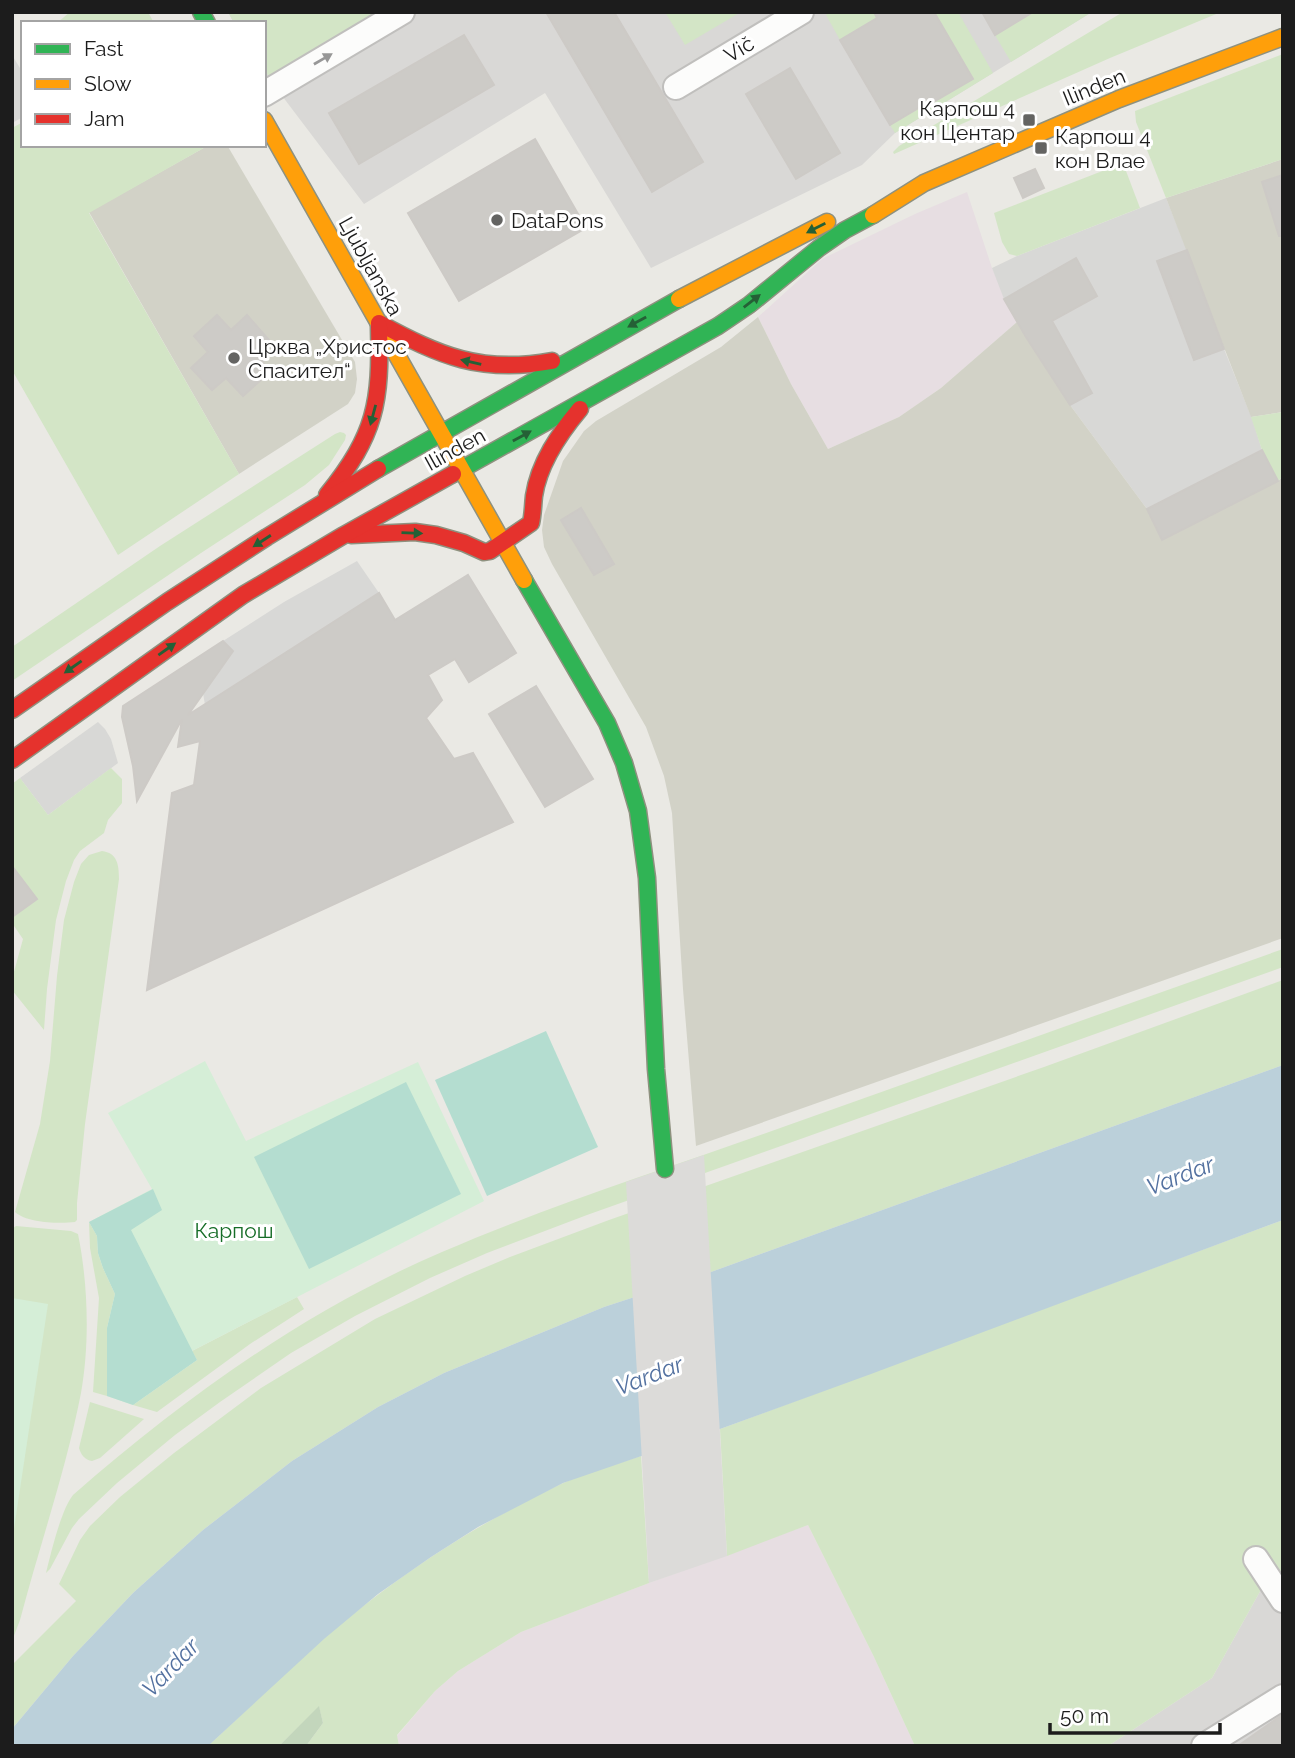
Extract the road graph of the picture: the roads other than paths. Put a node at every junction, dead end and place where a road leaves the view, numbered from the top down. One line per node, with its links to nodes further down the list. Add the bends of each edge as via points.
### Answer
1 (402, 12): 5 (street, one-way to 1)
2 (802, 12): 4 (street, Vič)
3 (1283, 37): 7 (street, Ilinden, via 1119,99)
4 (676, 87)
5 (266, 93)
6 (266, 124): 8 (street, Ljubljanska)
7 (924, 183): 9 (street, Ilinden, one-way to 9, via 904,187 825,223); 10 (street, Ilinden, one-way to 7, via 718,326 819,248)
8 (379, 323): 9 (street, one-way to 8, via 539,365 496,367 458,359); 11 (street, Ljubljanska); 13 (street, one-way to 13, via 380,374 370,425)
9 (585, 351): 11 (street, Ilinden)
10 (589, 399): 12 (street, Ilinden, one-way to 10); 15 (street, via 551,448 539,477 531,523)
11 (441, 432): 12 (street, Ljubljanska); 13 (street, Ilinden)
12 (462, 469): 14 (street, Ilinden); 15 (street, Ljubljanska)
13 (320, 504): 16 (street, Ilinden, one-way to 16, via 167,601)
14 (344, 535): 15 (street, one-way to 15, via 415,532 487,552); 17 (street, Ilinden, one-way to 14, via 243,595)
15 (503, 543): 18 (street, Ljubljanska, via 612,732 633,790 647,878)
16 (12, 710)
17 (12, 760)
18 (665, 1169)
19 (1256, 1559): 20 (street)
20 (1283, 1600)
21 (1283, 1697): 22 (street)
22 (1204, 1746)

